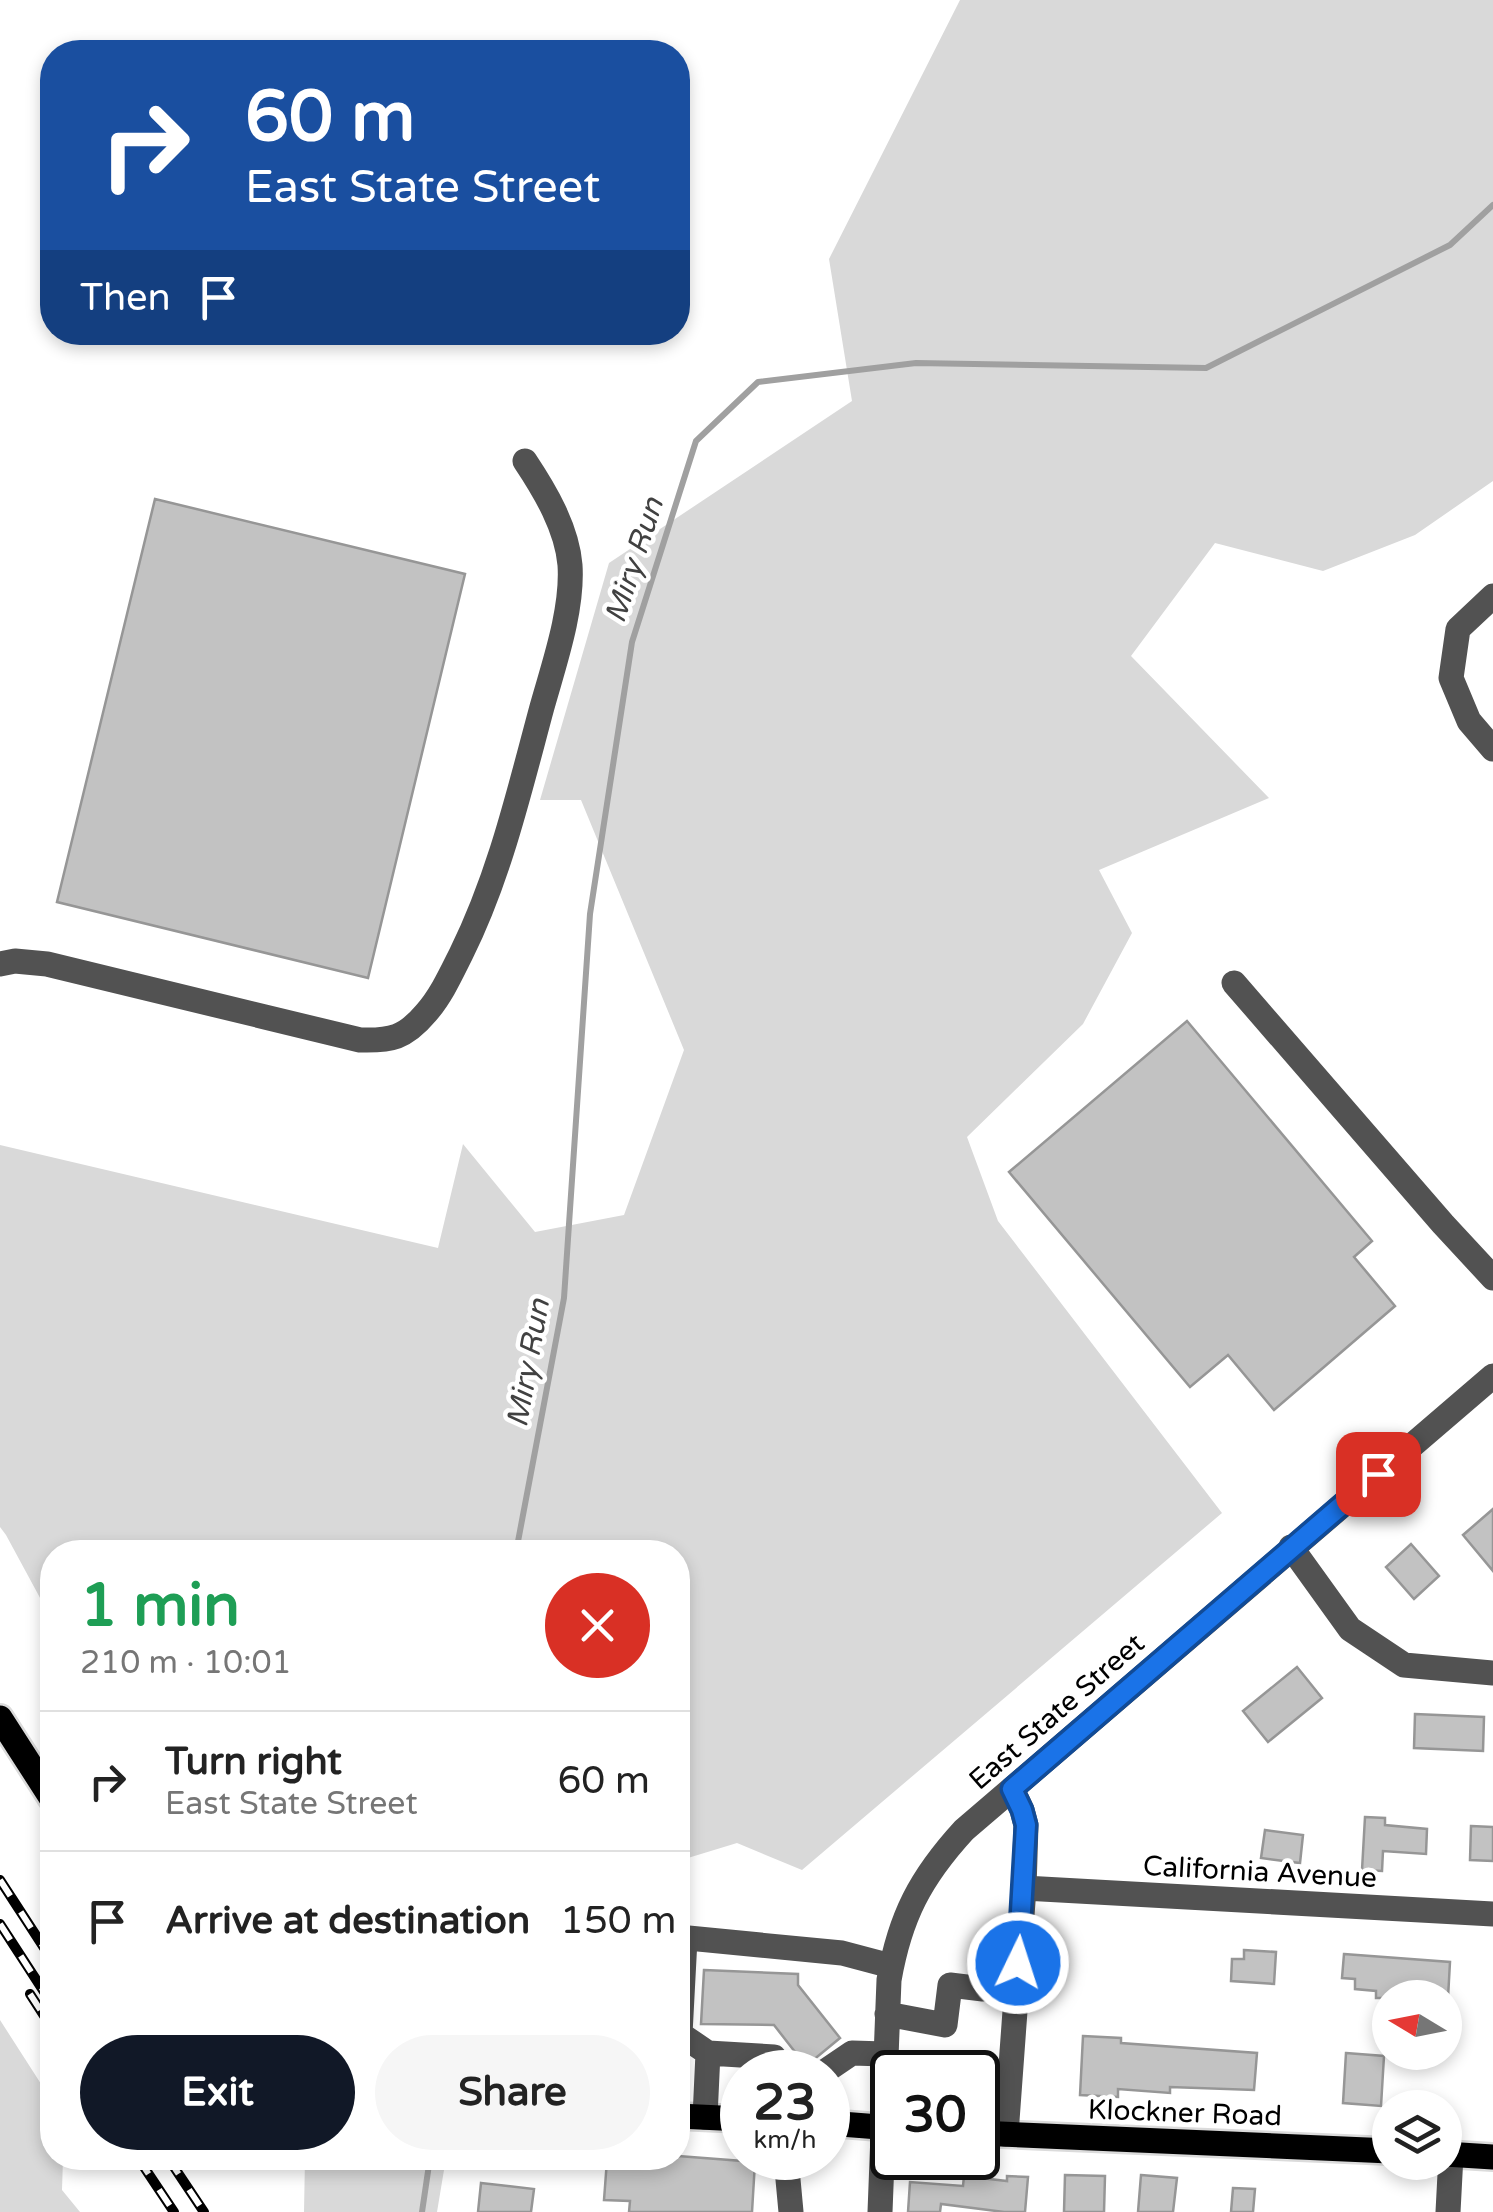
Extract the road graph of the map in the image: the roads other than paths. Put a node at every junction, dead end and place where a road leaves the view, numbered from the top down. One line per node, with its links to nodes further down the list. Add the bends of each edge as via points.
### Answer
1 (526, 461): 4 (street, via 560,526 570,564 569,596 502,855 470,936 427,1013 387,1041 360,1040 47,964)
2 (1493, 596): 3 (street, via 1458,629 1451,678 1470,721)
3 (1493, 750)
4 (0, 964)
5 (1234, 983): 6 (street)
6 (1493, 1278)
7 (1493, 1376): 8 (street, East State Street)
8 (1291, 1548): 9 (street, via 1350,1629 1404,1665); 12 (street, East State Street)
9 (1493, 1673)
10 (0, 1718): 11 (main road)
11 (40, 1780)
12 (1012, 1789): 13 (street, via 1026,1825); 16 (street, East State Street, via 938,1858 905,1916)
13 (1024, 1888): 14 (street, California Avenue); 27 (street)
14 (1493, 1914)
15 (690, 1939): 16 (street, via 842,1953)
16 (891, 1966): 18 (street, East State Street)
17 (983, 1989): 18 (street, via 950,1986 944,2025)
18 (887, 2014): 20 (street, East State Street)
19 (690, 2041): 21 (street)
20 (885, 2050)
21 (708, 2053): 22 (street); 24 (street)
22 (720, 2054)
23 (690, 2116): 24 (main road)
24 (705, 2117): 25 (main road)
25 (720, 2118)
26 (1000, 2134): 27 (main road, Klockner Road)
27 (1006, 2134): 28 (main road, Klockner Road)
28 (1372, 2151)
29 (1462, 2156): 30 (main road)
30 (1493, 2157)
31 (788, 2180): 34 (street)
32 (883, 2180): 35 (street, East State Street)
33 (1448, 2180): 36 (street)
34 (790, 2212)
35 (880, 2212)
36 (1448, 2212)

